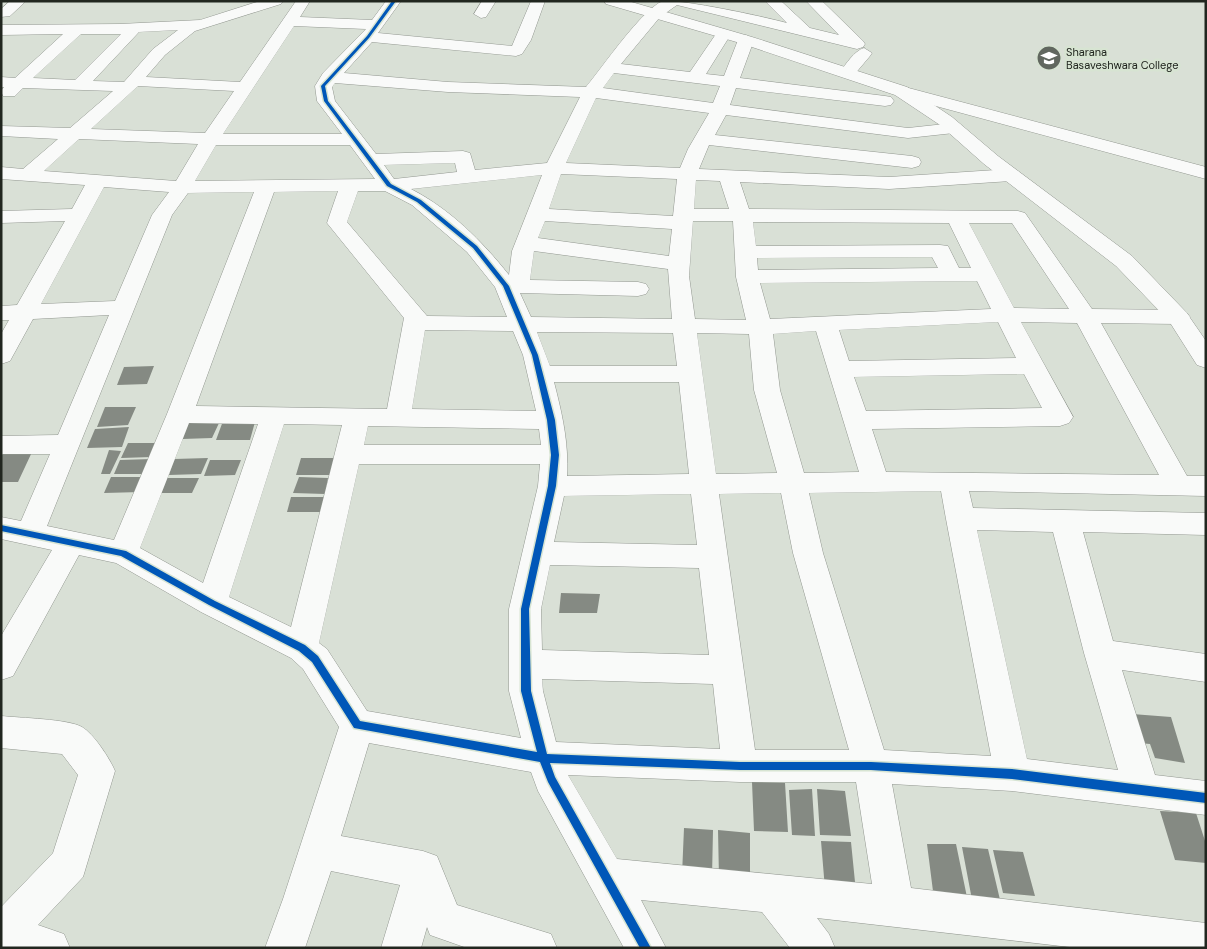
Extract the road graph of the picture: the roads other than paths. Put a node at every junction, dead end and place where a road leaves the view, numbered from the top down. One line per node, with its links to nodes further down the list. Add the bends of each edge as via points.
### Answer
1 (276, 1): 14 (street)
2 (303, 1): 13 (street)
3 (394, 1): 18 (street)
4 (538, 1): 18 (street, via 530,12 522,44 516,51)
5 (611, 1): 12 (street)
6 (673, 1): 12 (street)
7 (679, 1): 19 (street)
8 (772, 1): 19 (street)
9 (813, 1): 19 (street, via 857,44)
10 (22, 7): 11 (street)
11 (3, 13)
12 (655, 14): 20 (street); 31 (street, via 633,52)
13 (290, 21): 18 (street); 32 (street)
14 (207, 23): 15 (street); 29 (street, via 190,28 159,52)
15 (136, 28): 17 (street); 30 (street)
16 (1, 30): 17 (street)
17 (76, 30): 28 (street)
18 (372, 31): 26 (street)
19 (806, 32)
20 (723, 34): 21 (street); 24 (street)
21 (746, 40): 25 (street); 35 (street)
22 (864, 53): 25 (street)
23 (686, 60): 24 (street)
24 (704, 63): 27 (street)
25 (848, 72): 33 (street)
26 (329, 76): 31 (street, via 448,88); 42 (street, via 323,86 326,101)
27 (695, 78): 31 (street); 35 (street)
28 (9, 83): 30 (street); 34 (street)
29 (130, 84): 30 (street); 32 (street); 39 (street)
30 (78, 86)
31 (597, 86): 35 (street); 35 (street); 44 (street)
32 (245, 87): 40 (street)
33 (893, 96): 35 (street); 37 (street); 46 (street)
34 (1, 100)
35 (718, 110): 36 (street); 37 (street, via 908,133); 41 (street, via 911,148); 43 (street); 47 (street)
36 (907, 119)
37 (954, 128): 41 (street)
38 (1, 131): 39 (street)
39 (75, 133): 40 (street); 48 (street)
40 (210, 139): 42 (street); 56 (street)
41 (971, 142): 51 (street)
42 (362, 150): 50 (street, via 463,157); 54 (street)
43 (912, 162)
44 (554, 168): 47 (street); 50 (street); 57 (street)
45 (1, 173): 48 (street)
46 (1206, 173)
47 (687, 174): 49 (street); 62 (street)
48 (28, 175): 52 (street)
49 (728, 175): 51 (street, via 889,183); 59 (street)
50 (468, 176): 54 (street)
51 (1011, 176): 73 (street, via 1124,261)
52 (98, 180): 56 (street); 58 (street)
53 (350, 185): 54 (street); 55 (street); 74 (street, via 337,223 416,317)
54 (389, 185): 67 (street, via 418,201 475,247)
55 (266, 186): 56 (street); 85 (street)
56 (182, 187): 69 (street, via 162,215)
57 (537, 214): 62 (street); 63 (street)
58 (78, 215): 60 (street); 70 (street)
59 (742, 216): 61 (street); 62 (street); 65 (street, via 746,228)
60 (1, 217)
61 (956, 217): 66 (street); 72 (street, via 1018,217)
62 (683, 219): 64 (street)
63 (526, 243): 64 (street); 67 (street, via 520,278)
64 (679, 264): 77 (street)
65 (747, 264): 66 (street); 78 (street)
66 (985, 274): 71 (street)
67 (506, 286): 68 (street); 76 (street)
68 (638, 289)
69 (123, 308): 70 (street); 91 (street)
70 (12, 313): 79 (street)
71 (1006, 315): 72 (street); 75 (street); 81 (street)
72 (1085, 316): 73 (street); 100 (street)
73 (1178, 318): 80 (street)
74 (415, 323): 76 (street); 88 (street)
75 (825, 324): 78 (street); 82 (street)
76 (521, 326): 77 (street); 83 (street, via 535,355)
77 (685, 326): 78 (street); 84 (street)
78 (760, 327): 97 (street, via 767,390)
79 (1, 356)
80 (1206, 360)
81 (1032, 366): 82 (street); 90 (street, via 1060,417)
82 (840, 369): 90 (street)
83 (539, 374): 84 (street); 89 (street)
84 (691, 374): 98 (street)
85 (180, 414): 86 (street); 107 (street)
86 (274, 415): 87 (street); 110 (street)
87 (357, 416): 88 (street); 93 (street)
88 (398, 416): 89 (street)
89 (551, 420): 94 (street)
90 (856, 420): 96 (street)
91 (67, 444): 92 (street); 105 (street)
92 (1, 445)
93 (347, 454): 94 (street); 111 (street)
94 (555, 456): 99 (street)
95 (953, 481): 96 (street); 100 (street); 102 (street)
96 (876, 482): 97 (street)
97 (793, 483): 98 (street); 121 (street, via 808,553)
98 (706, 484): 99 (street); 109 (street)
99 (552, 486): 108 (street)
100 (1179, 486): 101 (street)
101 (1206, 486)
102 (960, 520): 103 (street); 122 (street)
103 (1065, 521): 104 (street); 112 (street)
104 (1206, 524)
105 (9, 531): 106 (street)
106 (71, 542): 107 (street); 114 (street)
107 (123, 553): 110 (street)
108 (537, 553): 109 (street); 113 (street, via 525,609)
109 (713, 557): 116 (street)
110 (212, 603): 111 (street)
111 (302, 648): 117 (street, via 315,659)
112 (1100, 652): 115 (street); 123 (street)
113 (526, 664): 116 (street); 119 (street, via 526,691)
114 (1, 666)
115 (1206, 668)
116 (728, 670): 120 (street)
117 (357, 725): 119 (street); 125 (street)
118 (1, 732): 130 (street, via 71,739 97,771 69,864)
119 (543, 758): 120 (street); 127 (street, via 551,779)
120 (740, 766): 121 (street)
121 (871, 766): 122 (street); 129 (street)
122 (1012, 774): 123 (street)
123 (1142, 789): 124 (street)
124 (1206, 798)
125 (318, 850): 126 (street); 134 (street)
126 (423, 870): 135 (street); 136 (street, via 444,921)
127 (606, 878): 128 (street); 137 (street)
128 (772, 893): 129 (street); 138 (street)
129 (895, 906): 131 (street)
130 (1, 937): 133 (street)
131 (1104, 940): 132 (street)
132 (1206, 943)
133 (50, 948)
134 (285, 948)
135 (401, 948)
136 (537, 948)
137 (646, 948)
138 (815, 948)

